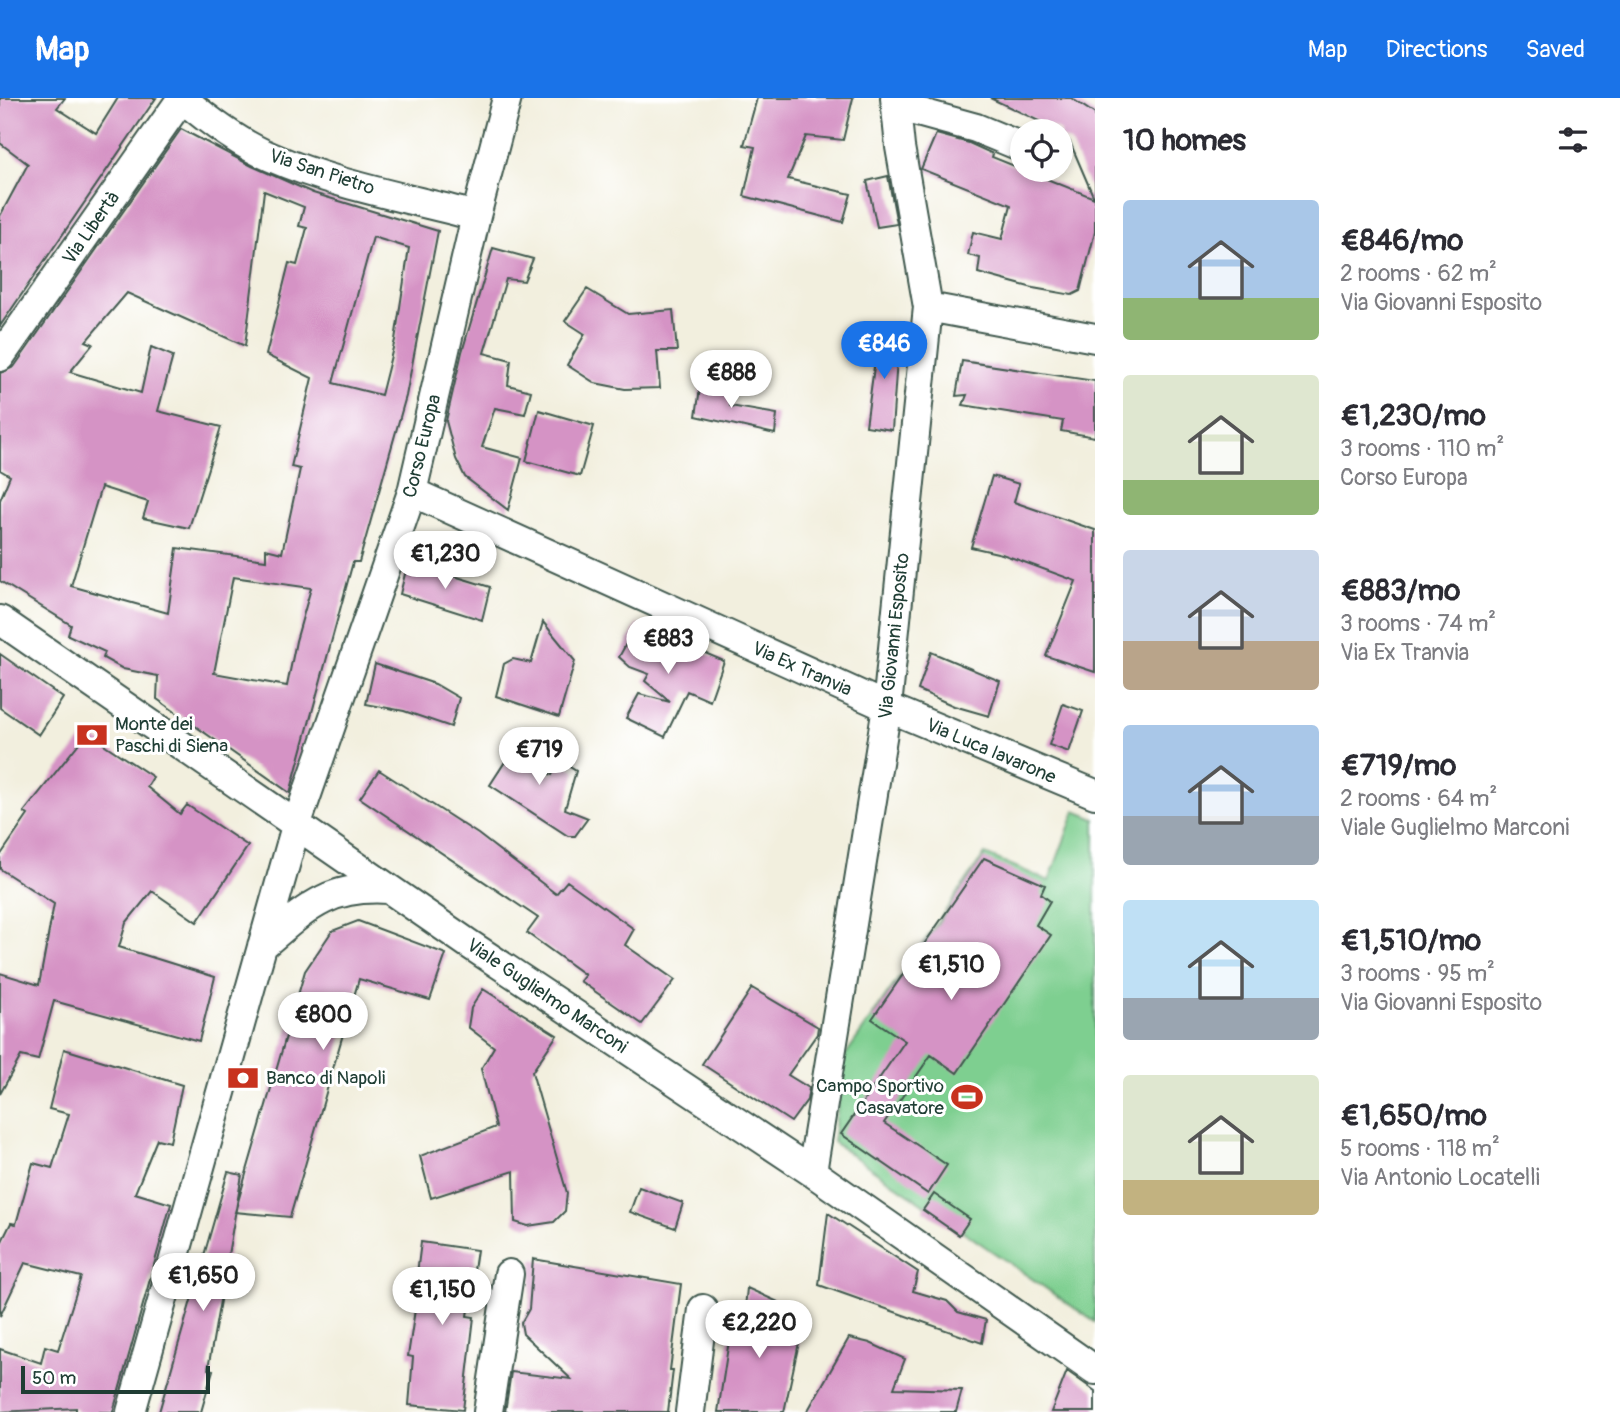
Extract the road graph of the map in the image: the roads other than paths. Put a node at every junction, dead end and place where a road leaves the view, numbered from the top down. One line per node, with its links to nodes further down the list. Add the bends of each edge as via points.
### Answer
1 (182, 98): 5 (street, Via San Pietro, via 220,129 269,157 326,177); 8 (street, Via Libertà)
2 (507, 98): 5 (street, Corso Europa)
3 (895, 102): 4 (street); 6 (street, Via Giovanni Esposito)
4 (1010, 141)
5 (476, 216): 9 (street, Corso Europa)
6 (928, 307): 7 (street); 11 (street, Via Giovanni Esposito)
7 (1095, 338)
8 (0, 357)
9 (412, 492): 11 (street, Via Ex Tranvia); 13 (street, Corso Europa)
10 (0, 620): 13 (street, Viale Guglielmo Marconi)
11 (887, 707): 12 (street, Via Luca Iavarone); 16 (street, Via Giovanni Esposito)
12 (1095, 794)
13 (296, 826): 14 (street, Viale Guglielmo Marconi); 15 (street, Corso Europa)
14 (387, 889): 15 (street, via 358,887 333,894 306,909); 16 (street, Viale Guglielmo Marconi)
15 (262, 946): 20 (street, Corso Europa)
16 (812, 1172): 19 (street, Viale Guglielmo Marconi)
17 (509, 1274): 21 (street)
18 (703, 1309): 22 (street)
19 (1095, 1370)
20 (131, 1412)
21 (488, 1412)
22 (690, 1412)

